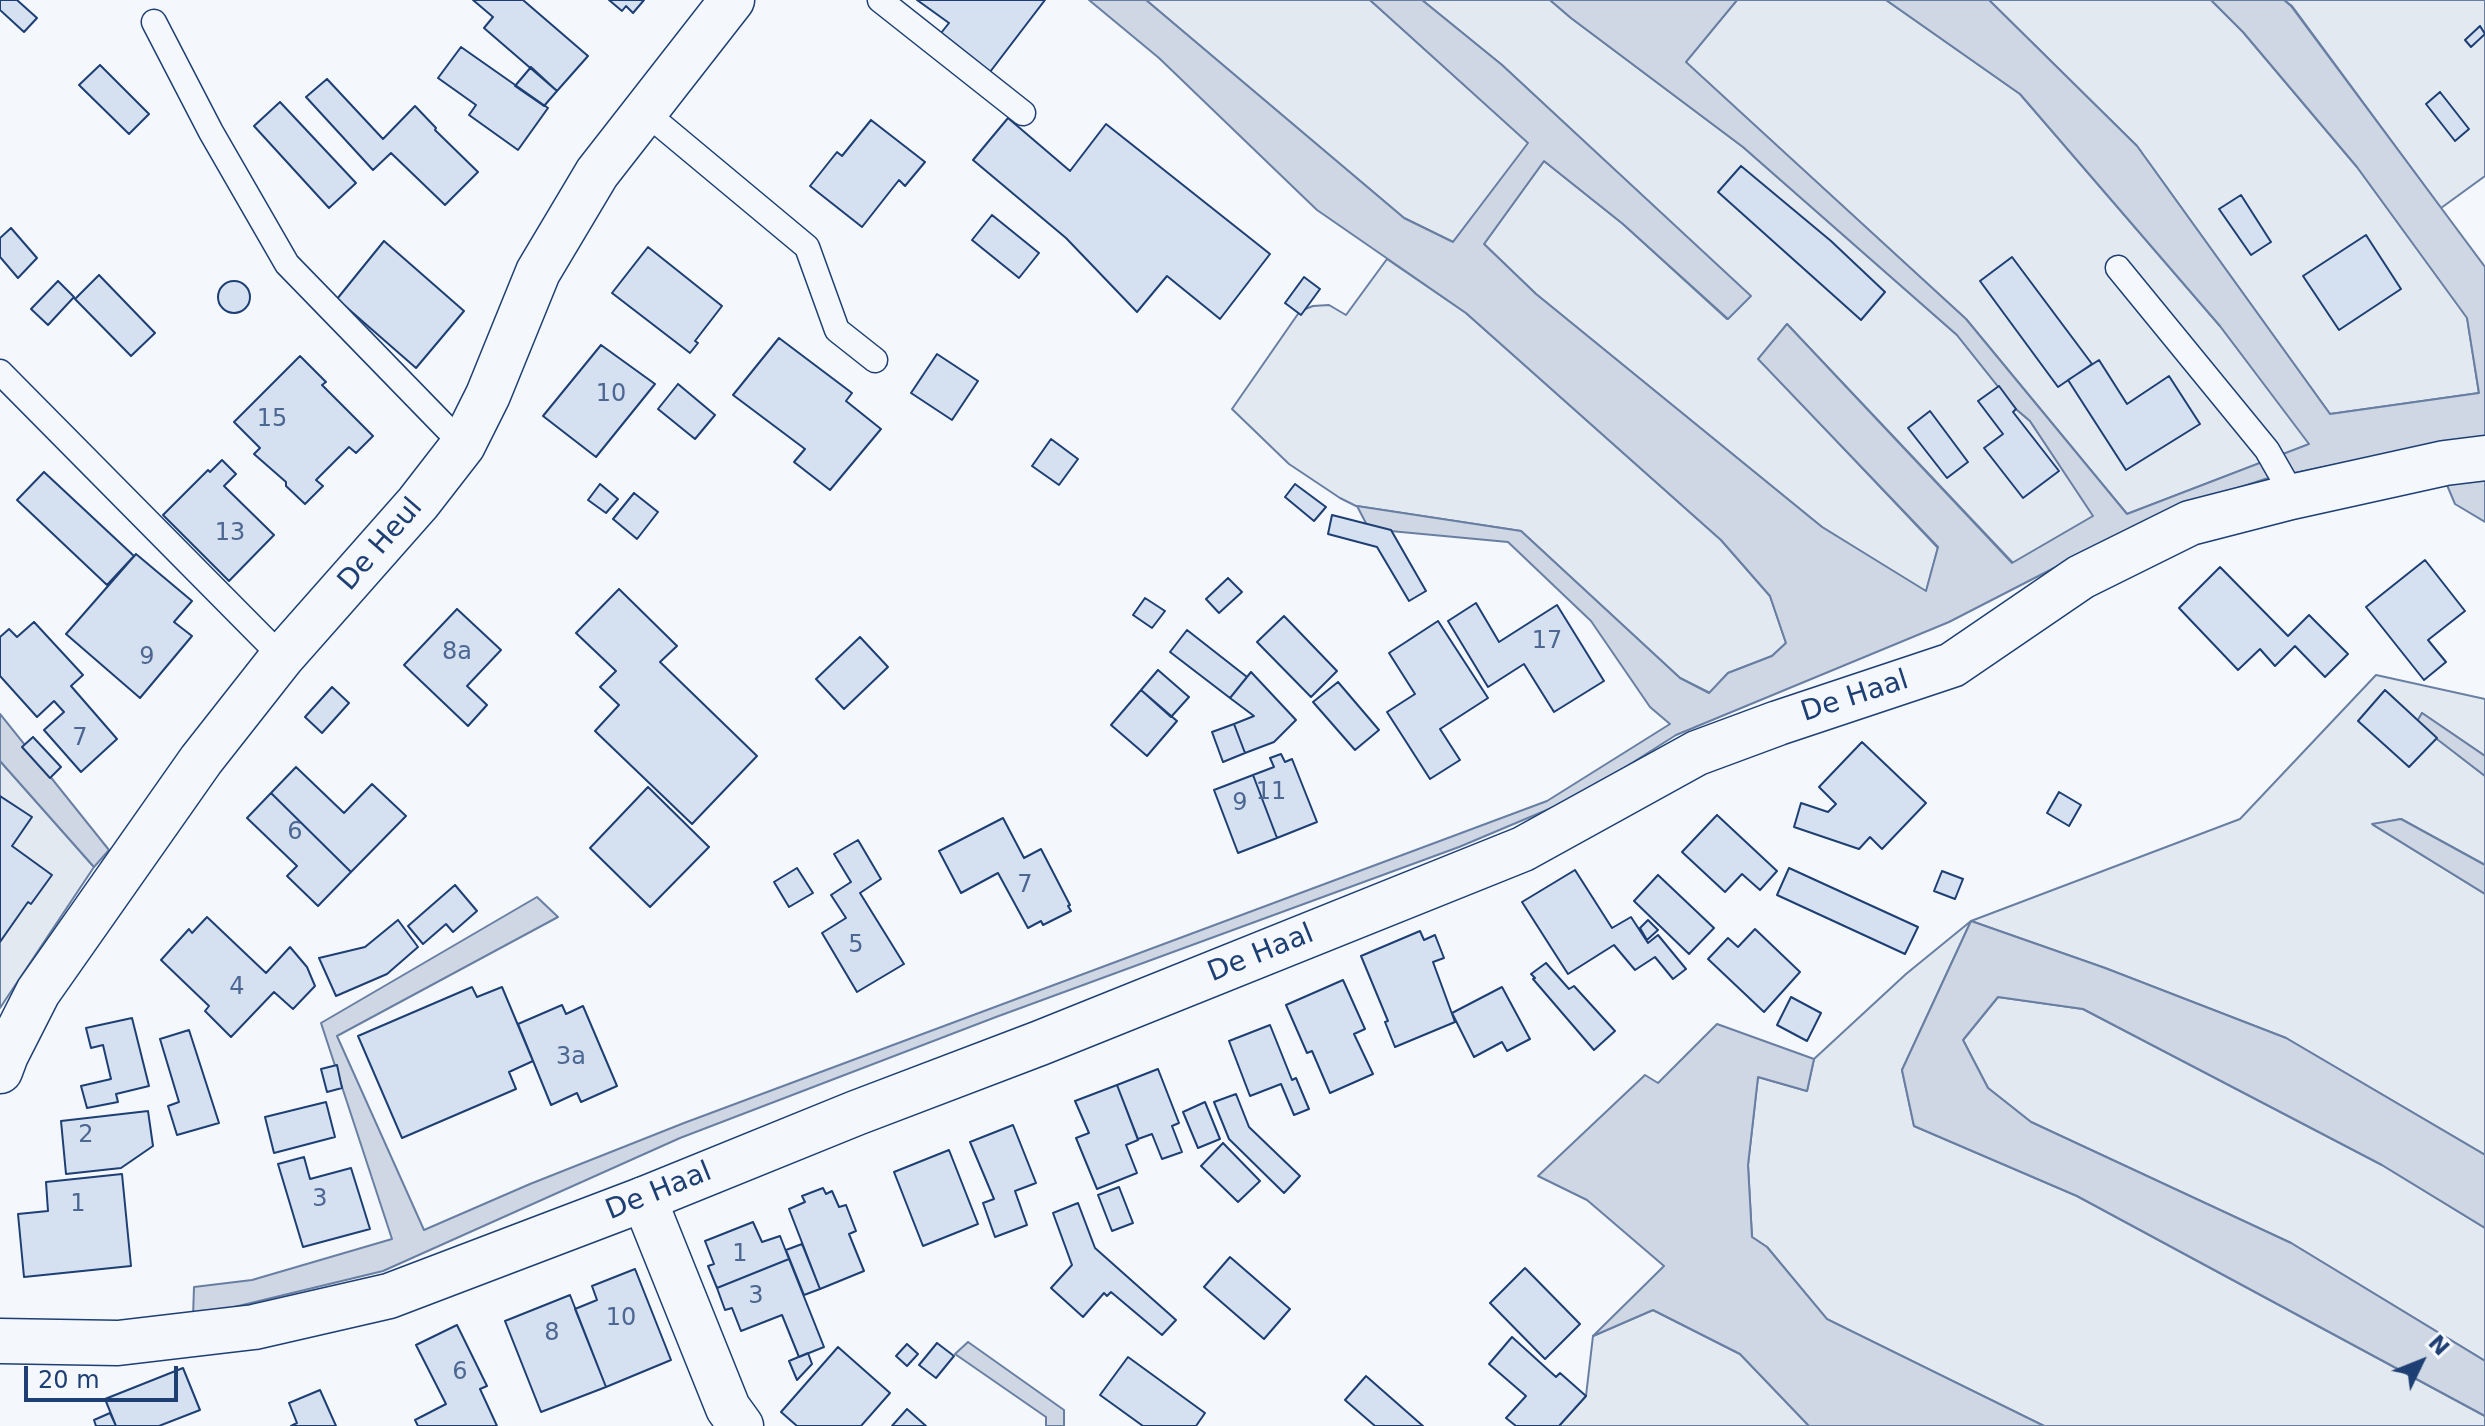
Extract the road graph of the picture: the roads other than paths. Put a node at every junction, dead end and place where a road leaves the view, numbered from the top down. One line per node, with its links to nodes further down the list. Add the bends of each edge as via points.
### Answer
1 (732, 0): 4 (street, De Heul)
2 (880, 0): 5 (lane)
3 (154, 22): 9 (lane, via 287,264)
4 (645, 112): 7 (lane, via 807,247 837,330); 9 (street, De Heul, via 597,173 538,272)
5 (1023, 113)
6 (2118, 268): 11 (lane, via 2267,450)
7 (875, 360)
8 (0, 372): 12 (lane)
9 (463, 445): 12 (street, De Heul)
10 (2485, 458): 11 (street, De Haal)
11 (2289, 491): 14 (street, De Haal, via 2190,523 2081,577 1952,665 1697,753 1523,849)
12 (282, 657): 13 (street, De Heul, via 201,760 38,992)
13 (0, 1071)
14 (644, 1199): 15 (street, De Haal, via 389,1296 254,1327 118,1343); 16 (street, via 728,1408)
15 (0, 1341)
16 (741, 1426)

